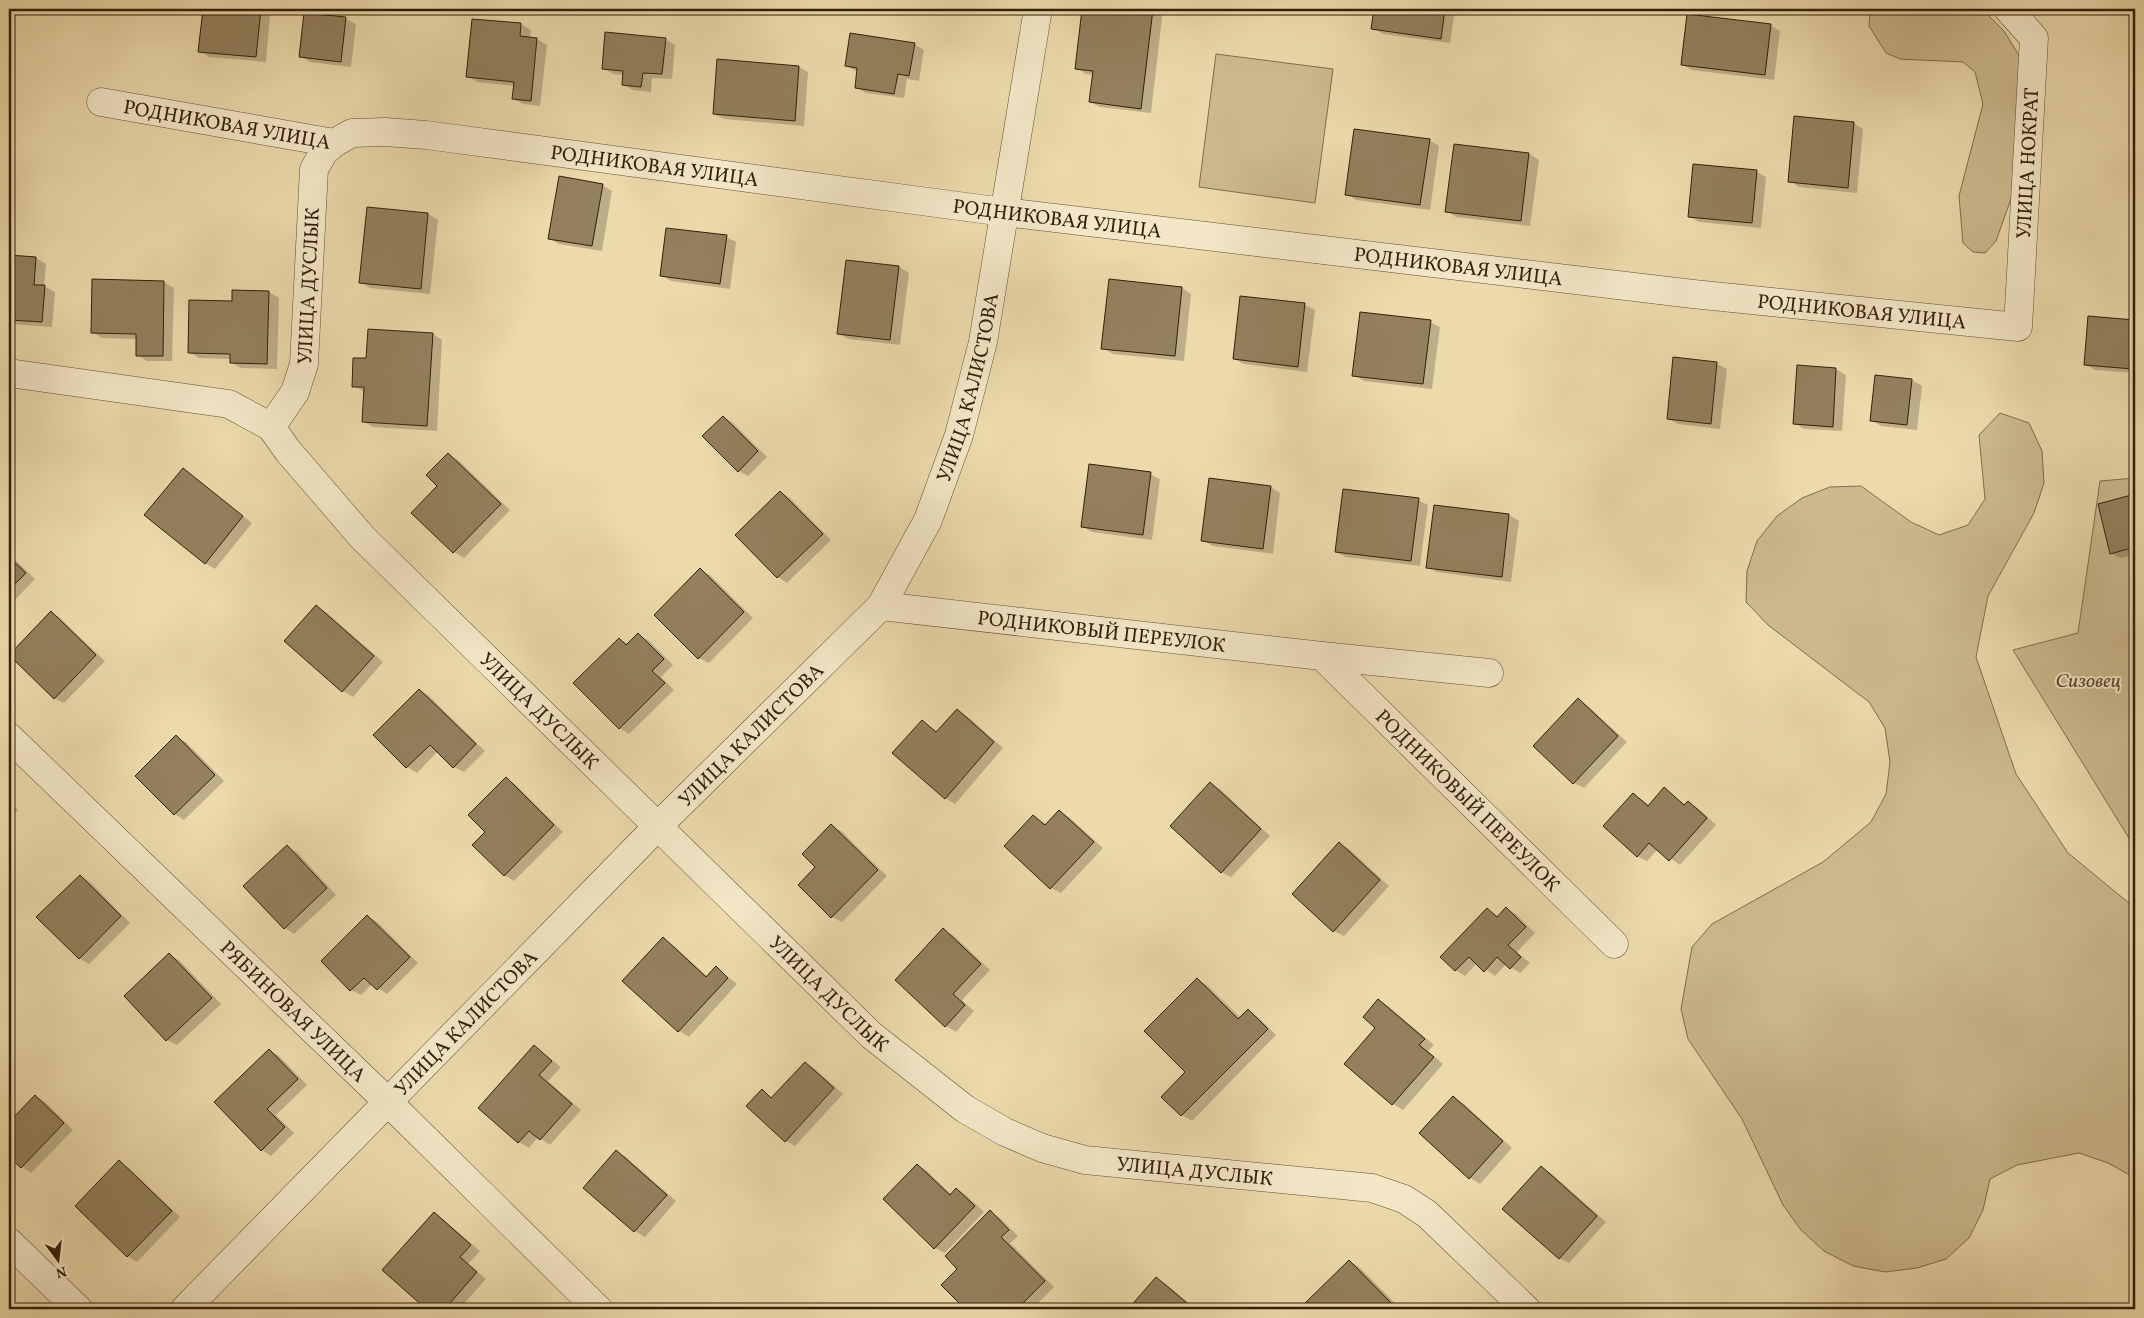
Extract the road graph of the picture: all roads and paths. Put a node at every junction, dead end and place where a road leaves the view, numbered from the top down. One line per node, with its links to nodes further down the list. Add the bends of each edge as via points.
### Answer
1 (1038, 9): 5 (street, УЛИЦА КАЛИСТОВА)
2 (2008, 9): 6 (street, УЛИЦА НОКРАТ, via 2034,38)
3 (101, 102): 4 (street, РОДНИКОВАЯ УЛИЦА)
4 (334, 143): 5 (street, РОДНИКОВАЯ УЛИЦА, via 352,133 426,135); 8 (street, УЛИЦА ДУСЛЫК, via 314,169 304,364 295,392)
5 (1004, 212): 6 (street, РОДНИКОВАЯ УЛИЦА, via 1692,294); 9 (street, УЛИЦА КАЛИСТОВА, via 983,342 959,435 928,520)
6 (2018, 327)
7 (9, 373): 8 (street, УЛИЦА ДУСЛЫК, via 229,404)
8 (271, 427): 13 (street, УЛИЦА ДУСЛЫК, via 362,537)
9 (881, 606): 10 (street, РОДНИКОВЫЙ ПЕРЕУЛОК); 13 (street, УЛИЦА КАЛИСТОВА)
10 (1322, 656): 11 (street, РОДНИКОВЫЙ ПЕРЕУЛОК); 14 (street, РОДНИКОВЫЙ ПЕРЕУЛОК)
11 (1489, 673)
12 (9, 737): 15 (street, РЯБИНОВАЯ УЛИЦА)
13 (657, 827): 15 (street, УЛИЦА КАЛИСТОВА); 20 (street, УЛИЦА ДУСЛЫК, via 871,1035 965,1109 1005,1132 1042,1148 1085,1160 1372,1188 1404,1199 1428,1214)
14 (1614, 944)
15 (389, 1103): 18 (street, УЛИЦА КАЛИСТОВА); 19 (street, РЯБИНОВАЯ УЛИЦА)
16 (9, 1242): 17 (street)
17 (78, 1309)
18 (185, 1309)
19 (598, 1309)
20 (1526, 1309)

